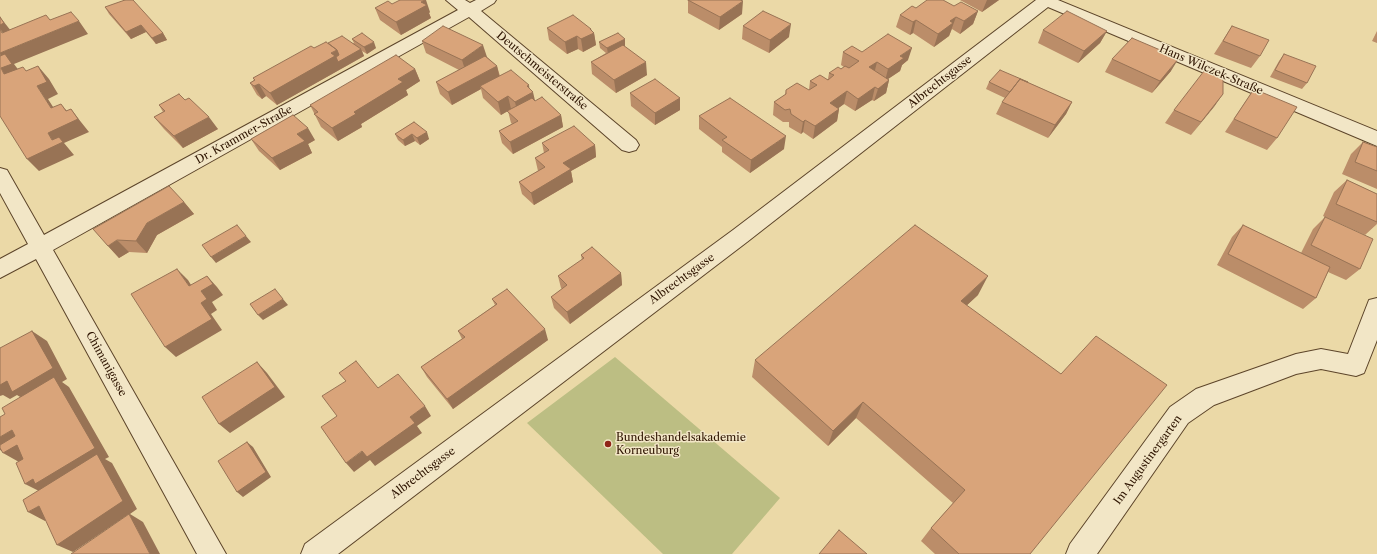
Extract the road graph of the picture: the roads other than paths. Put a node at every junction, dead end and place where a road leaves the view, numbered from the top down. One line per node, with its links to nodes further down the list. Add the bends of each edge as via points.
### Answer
1 (454, 0): 4 (street, Deutschmeisterstraße)
2 (488, 0): 4 (street, Dr. Krammer-Straße)
3 (1046, 0): 5 (street, Hans Wilczek-Straße); 12 (street, Albrechtsgasse, via 740,236)
4 (470, 10): 6 (street, Deutschmeisterstraße); 8 (street, Dr. Krammer-Straße)
5 (1377, 139)
6 (629, 145)
7 (0, 175): 8 (street, Chimanigasse)
8 (42, 248): 9 (street, Dr. Krammer-Straße); 11 (street, Chimanigasse)
9 (0, 270)
10 (1377, 307): 13 (street, Im Augustinergarten, via 1356,366 1321,359 1296,364 1205,397 1179,415)
11 (212, 554)
12 (315, 554)
13 (1080, 554)

